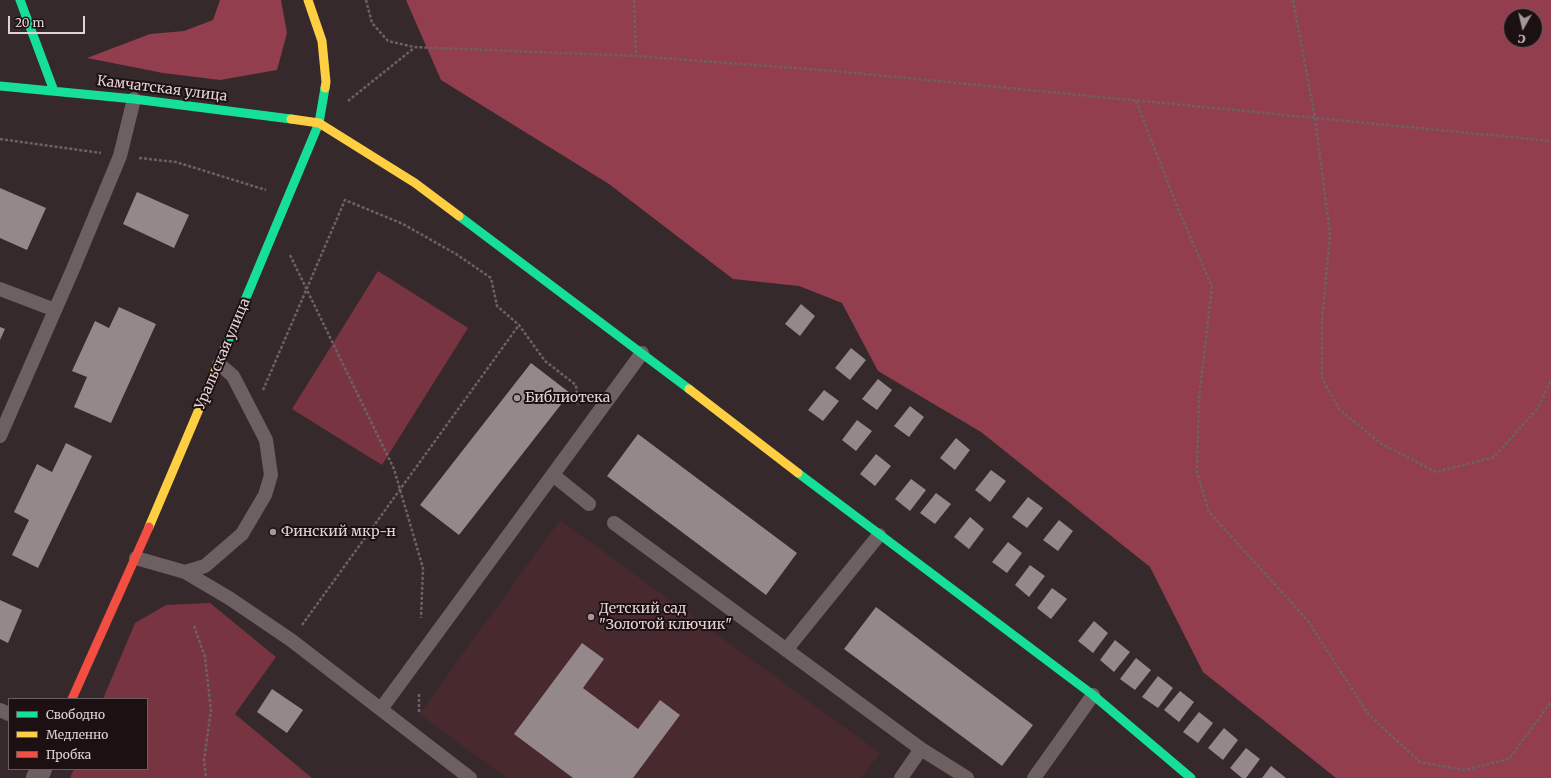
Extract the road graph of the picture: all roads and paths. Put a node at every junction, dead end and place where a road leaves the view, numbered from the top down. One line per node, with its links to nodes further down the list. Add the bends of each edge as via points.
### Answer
1 (20, 0): 9 (street)
2 (308, 0): 13 (street, Уральская улица, via 322,41 326,82)
3 (366, 0): 6 (path, via 372,23 388,41)
4 (634, 0): 7 (path)
5 (1292, 0): 12 (path)
6 (414, 47): 7 (path); 13 (path)
7 (636, 56): 11 (path, via 834,71)
8 (0, 86): 9 (street, Камчатская улица)
9 (54, 91): 10 (street, Камчатская улица)
10 (134, 99): 13 (street, Камчатская улица); 18 (lane, via 120,156)
11 (1136, 101): 12 (path); 40 (path, via 1212,287 1199,398 1197,472 1209,512 1308,621 1369,715 1420,762 1464,770 1509,759)
12 (1315, 118): 14 (path); 22 (path, via 1330,234 1322,321 1322,378 1339,409 1380,443 1436,472 1494,457 1538,408)
13 (320, 123): 20 (street, via 416,183); 21 (street, Уральская улица)
14 (1551, 141)
15 (290, 255): 17 (path)
16 (0, 289): 18 (lane)
17 (306, 289): 19 (path, via 345,200 403,224 456,254 490,278 497,306); 23 (path); 27 (path, via 394,469)
18 (55, 310): 24 (lane)
19 (518, 325): 25 (path, via 545,361 576,385); 27 (path)
20 (642, 353): 25 (lane); 30 (street)
21 (219, 364): 23 (lane, via 233,376); 31 (street, Уральская улица)
22 (1551, 380)
23 (253, 414): 32 (lane, via 266,440 271,475 264,495 242,534 205,566)
24 (0, 436)
25 (580, 438): 26 (lane)
26 (553, 475): 28 (lane); 36 (lane)
27 (400, 490): 34 (path); 36 (path, via 423,568)
28 (589, 504)
29 (614, 523): 35 (lane)
30 (879, 535): 35 (lane); 38 (street)
31 (136, 558): 32 (lane); 39 (street, Уральская улица)
32 (185, 572): 34 (lane)
33 (194, 626): 44 (path, via 205,657 210,710 204,760)
34 (291, 640): 41 (lane)
35 (786, 650): 43 (lane)
36 (420, 656): 41 (lane)
37 (419, 692): 42 (path)
38 (1093, 695): 48 (lane); 49 (street)
39 (72, 698)
40 (1551, 702)
41 (381, 709): 45 (lane)
42 (419, 714)
43 (922, 749): 46 (lane); 47 (lane)
44 (206, 778)
45 (470, 778)
46 (901, 778)
47 (967, 778)
48 (1034, 778)
49 (1191, 778)

